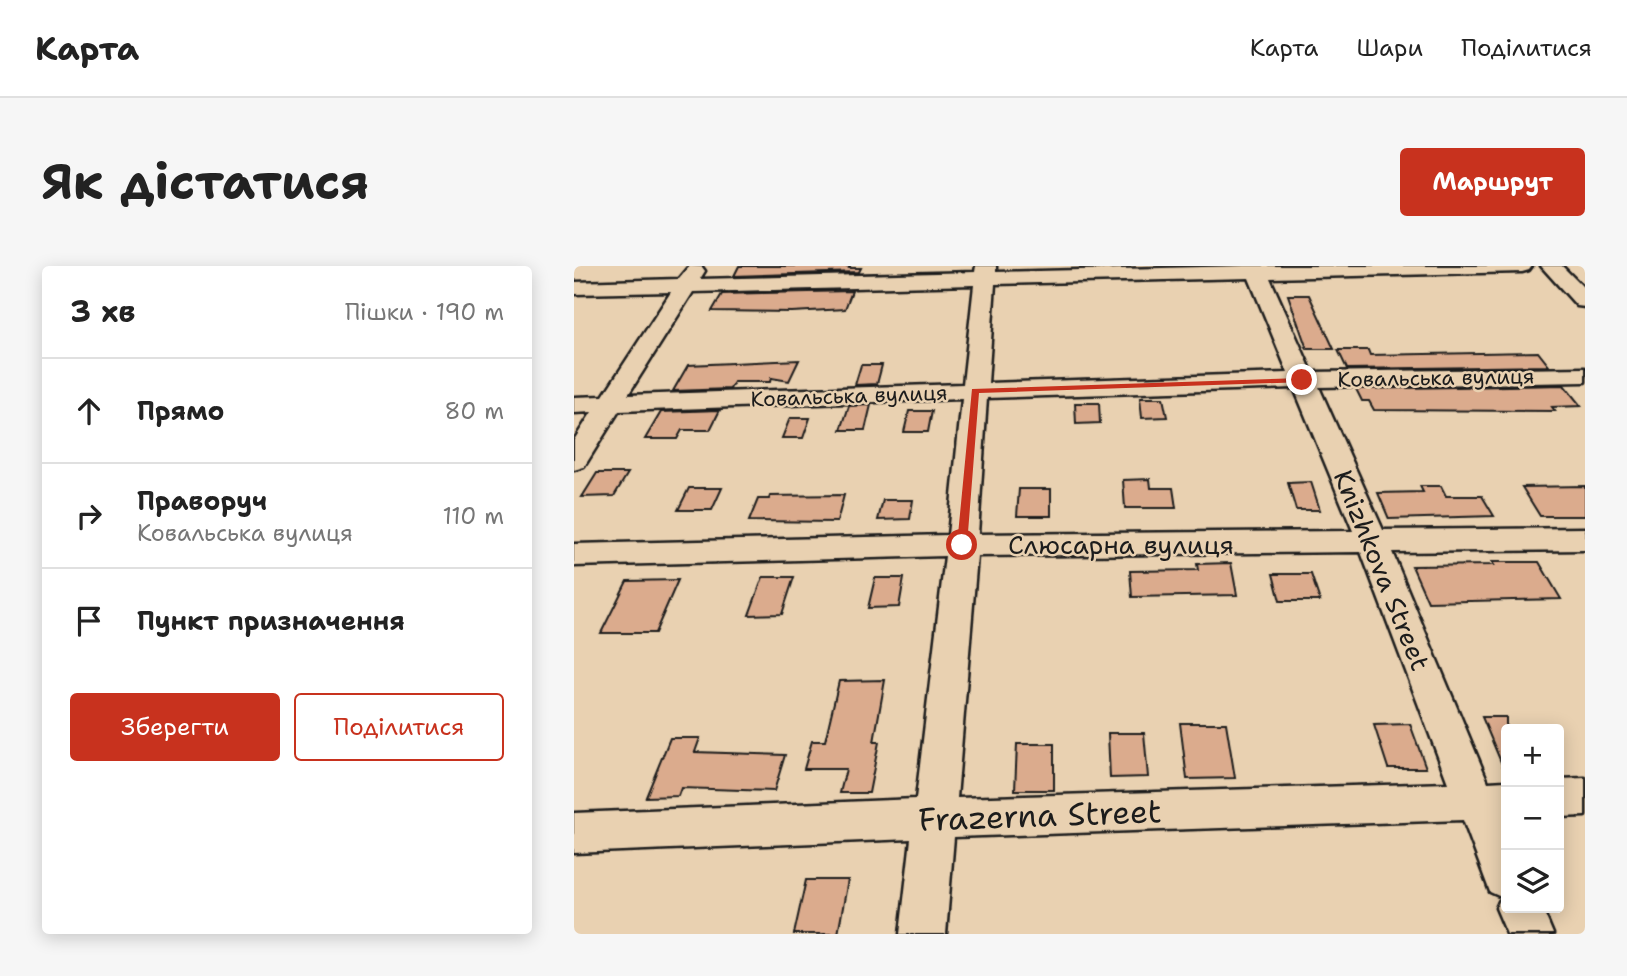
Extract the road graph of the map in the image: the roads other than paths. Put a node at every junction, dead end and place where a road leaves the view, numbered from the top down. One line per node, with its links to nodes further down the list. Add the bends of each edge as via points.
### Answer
1 (1522, 266): 3 (street)
2 (1551, 266): 7 (street)
3 (1255, 269): 4 (street); 9 (street, Knizhkova Street)
4 (985, 272): 5 (street); 10 (street)
5 (691, 276): 6 (street); 11 (street)
6 (574, 288)
7 (1585, 301)
8 (1585, 375): 9 (street, Ковальська вулиця)
9 (1302, 380): 10 (street, Ковальська вулиця); 15 (street, Knizhkova Street)
10 (975, 391): 11 (street, Ковальська вулиця); 16 (street)
11 (611, 404): 12 (street, Ковальська вулиця); 13 (street)
12 (574, 405)
13 (574, 461)
14 (1585, 539): 15 (street, Слюсарна вулиця)
15 (1373, 542): 16 (street, Слюсарна вулиця); 20 (street, Knizhkova Street)
16 (962, 545): 17 (street, Слюсарна вулиця); 21 (street)
17 (574, 555)
18 (1585, 797): 19 (street)
19 (1564, 798)
20 (1490, 801): 21 (street, Frazerna Street); 23 (street, Knizhkova Street)
21 (936, 818): 22 (street, Frazerna Street); 25 (street)
22 (574, 833)
23 (1501, 853)
24 (1521, 913): 26 (street)
25 (923, 934)
26 (1530, 934)

